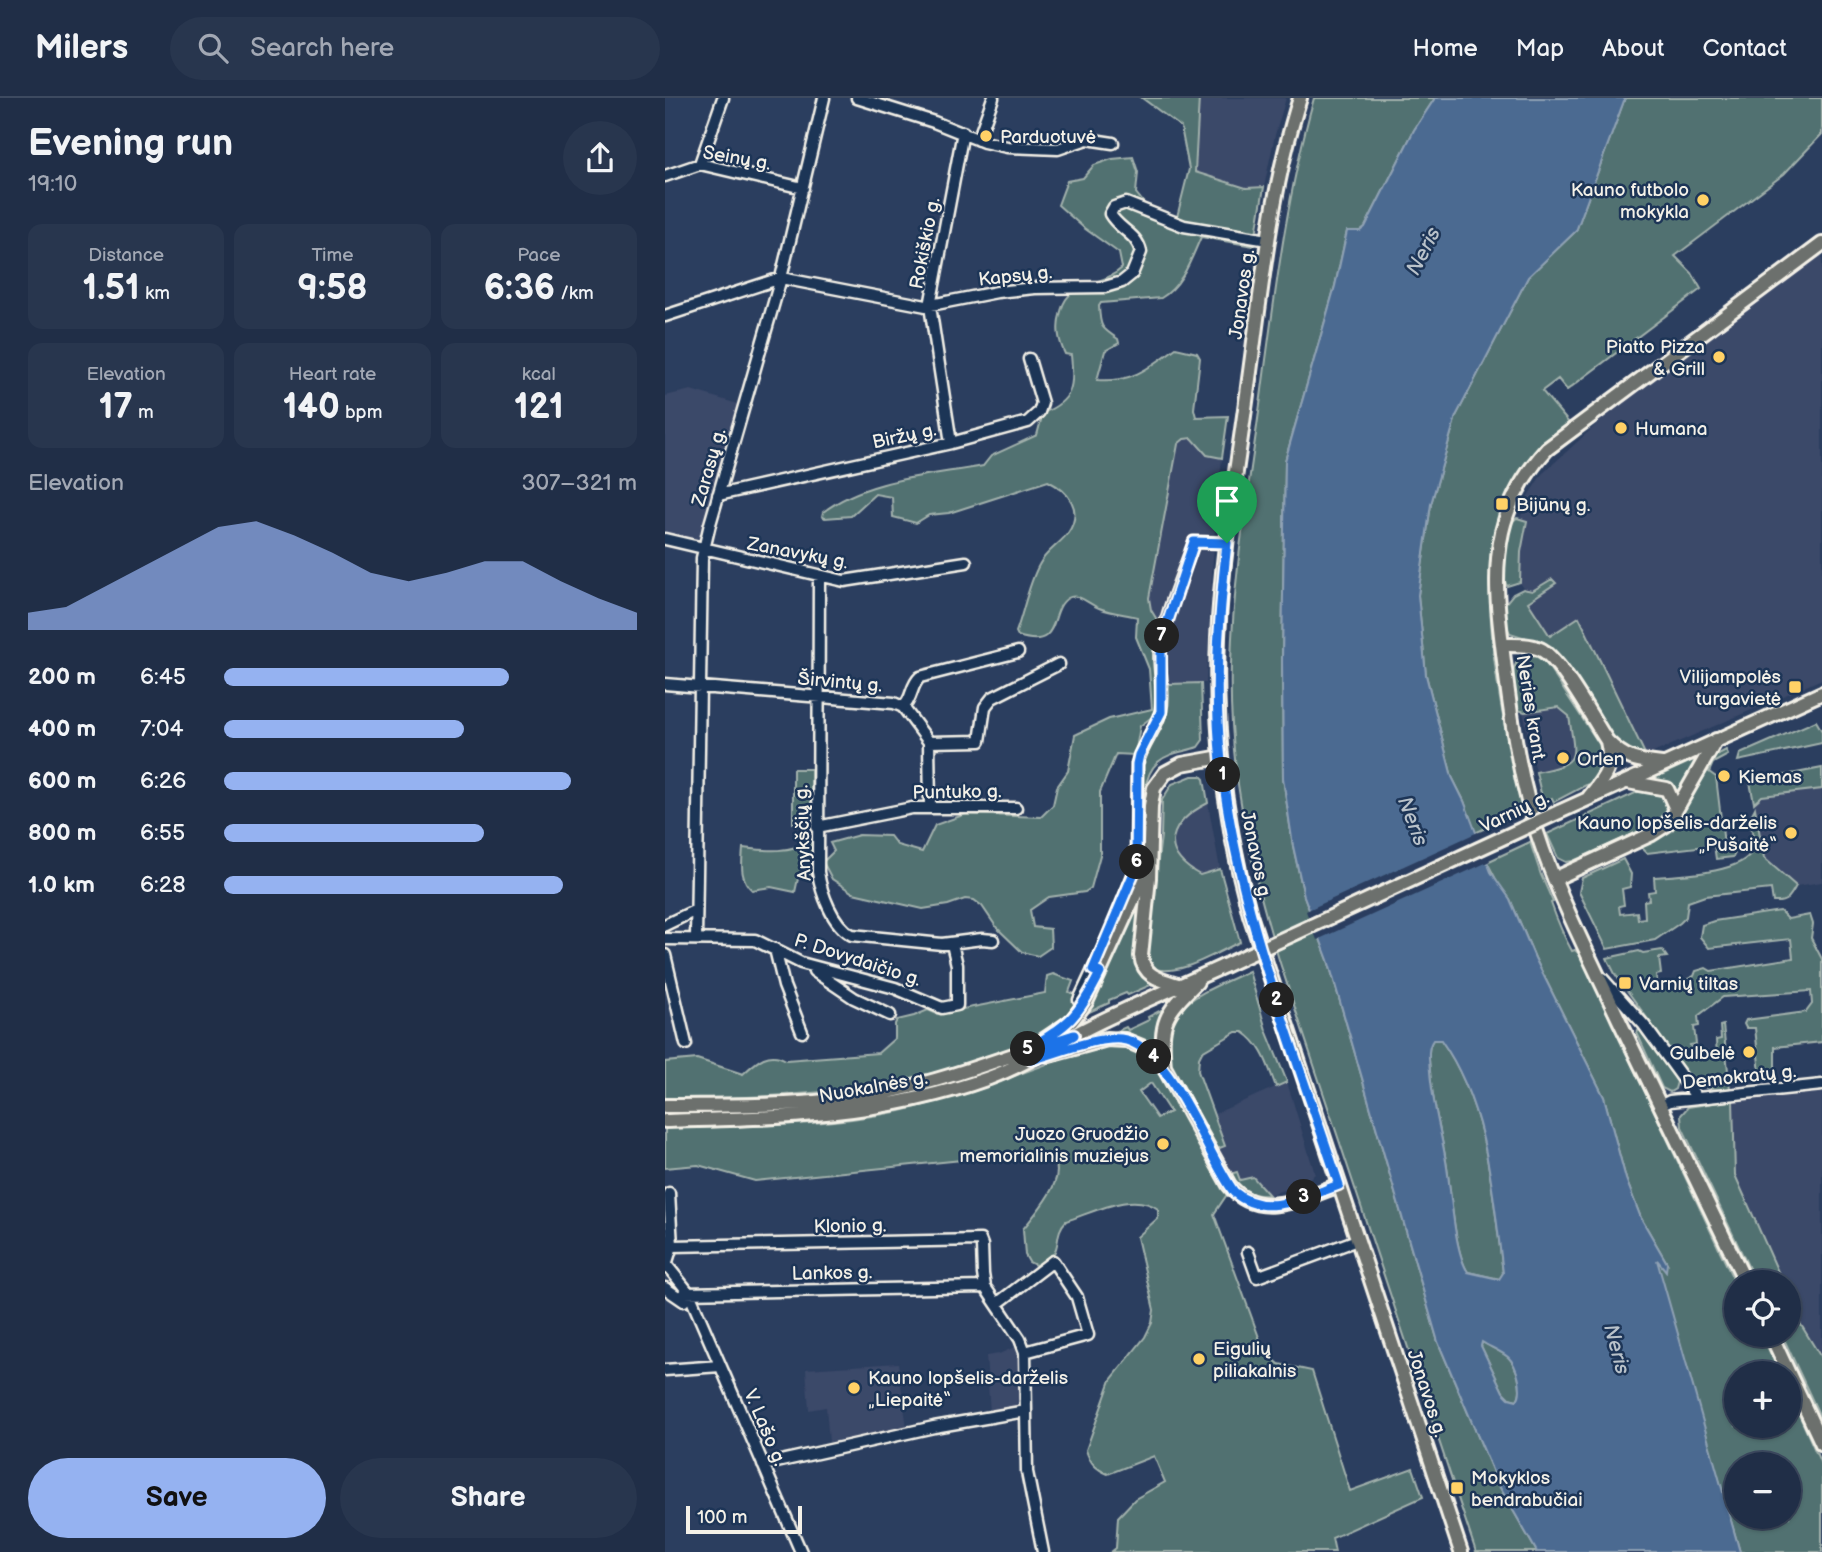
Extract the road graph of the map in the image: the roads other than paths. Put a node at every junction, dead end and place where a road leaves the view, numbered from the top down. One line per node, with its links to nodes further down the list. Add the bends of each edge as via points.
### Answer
1 (723, 98): 10 (street)
2 (824, 98): 12 (street, Zarasų g.)
3 (857, 98): 6 (street)
4 (993, 98): 8 (street)
5 (1300, 98): 13 (main road, Jonavos g., via 1284,152)
6 (877, 101): 7 (street)
7 (963, 132): 8 (street); 16 (street, Rokiškio g.)
8 (978, 140): 9 (street, via 1007,147 1058,149 1080,139)
9 (1113, 143)
10 (700, 164): 11 (street, Seinų g.); 12 (street, Seinų g.)
11 (665, 176)
12 (803, 188): 15 (street, Zarasų g.)
13 (1268, 240): 16 (street, Kapsų g., via 1184,226 1126,203 1114,207 1110,214 1134,237 1141,252 1132,274 1122,282 1095,288 997,292); 22 (main road, Jonavos g.)
14 (1822, 244): 26 (main road, Neries krant., via 1581,422 1536,462 1507,513 1498,550)
15 (781, 278): 16 (street, Kapsų g.); 17 (street, Kapsų g.); 20 (street, Zarasų g.)
16 (930, 306): 19 (street, Rokiškio g.)
17 (665, 316)
18 (1030, 359): 19 (street, Biržų g., via 1042,403 1039,412 1028,422)
19 (951, 443): 20 (street, Biržų g.)
20 (718, 495): 23 (street, Zarasų g.)
21 (665, 539): 23 (street, Zanavykų g.)
22 (1227, 543): 37 (main road, Jonavos g., via 1218,635); 57 (street, via 1194,542 1164,632 1159,653 1161,712 1137,764 1136,868)
23 (704, 549): 25 (street, Zanavykų g.); 30 (street, Zarasų g.)
24 (967, 562): 25 (street, Zanavykų g., via 853,581)
25 (819, 576): 32 (street, Anykščių g.)
26 (1502, 645): 35 (main road, via 1534,647 1551,657); 46 (main road, Neries krant., via 1510,717 1527,796)
27 (1018, 652): 33 (street, via 920,677)
28 (1059, 664): 36 (street, via 992,698 985,707 980,741)
29 (665, 684): 30 (street, Širvintų g.)
30 (701, 686): 32 (street, Širvintų g.); 47 (street, Zarasų g.)
31 (1822, 693): 34 (main road, Varnių g.)
32 (818, 696): 33 (street, Širvintų g.); 44 (street, Anykščių g.)
33 (903, 707): 36 (street, Širvintų g.)
34 (1716, 740): 38 (main road, Varnių g.); 43 (main road)
35 (1607, 741): 38 (main road, via 1632,760); 40 (main road, via 1607,773)
36 (929, 742): 41 (street)
37 (1221, 757): 45 (main road, via 1182,764 1159,780 1152,794); 72 (main road, Jonavos g., via 1248,906)
38 (1663, 764): 39 (main road, Varnių g.)
39 (1624, 782): 40 (main road, Varnių g.); 43 (main road, via 1667,789)
40 (1587, 799): 56 (main road, Varnių g., bridge)
41 (930, 806): 42 (street, Puntuko g.); 44 (street, Puntuko g.)
42 (1016, 808)
43 (1676, 809): 46 (main road, via 1660,830)
44 (817, 827): 52 (street, Anykščių g., via 820,885 841,928 852,934)
45 (1149, 864): 57 (main road); 60 (main road, via 1142,963 1151,976)
46 (1554, 879): 58 (main road, Neries krant.)
47 (696, 910): 48 (street); 50 (street, Zarasų g.)
48 (665, 925)
49 (665, 939): 50 (street, P. Dovydaičio g.)
50 (696, 939): 53 (street, P. Dovydaičio g., via 755,940)
51 (993, 940): 52 (street, Anykščių g.)
52 (951, 944): 55 (street, P. Dovydaičio g., via 957,965 957,1005 942,1007 895,988)
53 (775, 949): 55 (street, P. Dovydaičio g.); 63 (street)
54 (665, 955): 64 (street)
55 (801, 963): 62 (street)
56 (1224, 966): 59 (main road, Nuokalnės g.)
57 (1097, 972): 61 (street); 65 (main road, via 1086,1002 1072,1021)
58 (1596, 972): 68 (street, via 1644,1025); 69 (main road, Neries krant.)
59 (1202, 976): 60 (main road, Nuokalnės g.); 66 (main road, via 1165,1020 1161,1036)
60 (1181, 986): 65 (main road, Nuokalnės g.)
61 (1079, 1000)
62 (890, 1015)
63 (802, 1032)
64 (685, 1044)
65 (1029, 1055): 66 (main road, via 1121,1039 1142,1047); 70 (main road, Nuokalnės g., via 865,1096 792,1104); 71 (main road, Nuokalnės g., via 991,1078 940,1094 855,1111 789,1118)
66 (1164, 1067): 72 (main road, via 1229,1185 1241,1197 1272,1206)
67 (1822, 1084): 68 (street, Demokratų g.)
68 (1697, 1098): 69 (street, Demokratų g.)
69 (1660, 1106): 78 (main road, Neries krant.)
70 (665, 1107)
71 (665, 1121)
72 (1339, 1185): 74 (main road, Jonavos g.)
73 (669, 1193): 75 (street)
74 (1357, 1240): 76 (street, via 1257,1277); 92 (main road, Jonavos g.)
75 (672, 1246): 77 (street); 79 (street, Klonio g., via 979,1240)
76 (1248, 1252)
77 (666, 1265): 81 (street, V. Lašo g.)
78 (1740, 1270)
79 (985, 1287): 81 (street, Lankos g.); 82 (street)
80 (665, 1288): 81 (street, V. Lašo g.)
81 (685, 1295): 85 (street, V. Lašo g.)
82 (997, 1303): 84 (street); 84 (street, via 1053,1261 1077,1297 1088,1335)
83 (1777, 1347): 88 (main road)
84 (1025, 1352): 87 (street)
85 (720, 1366): 86 (street); 89 (street, V. Lašo g.)
86 (665, 1370)
87 (1026, 1411): 89 (street); 91 (street, via 1027,1472)
88 (1822, 1444)
89 (763, 1465): 90 (street, V. Lašo g.)
90 (801, 1552)
91 (1043, 1552)
92 (1461, 1552)

